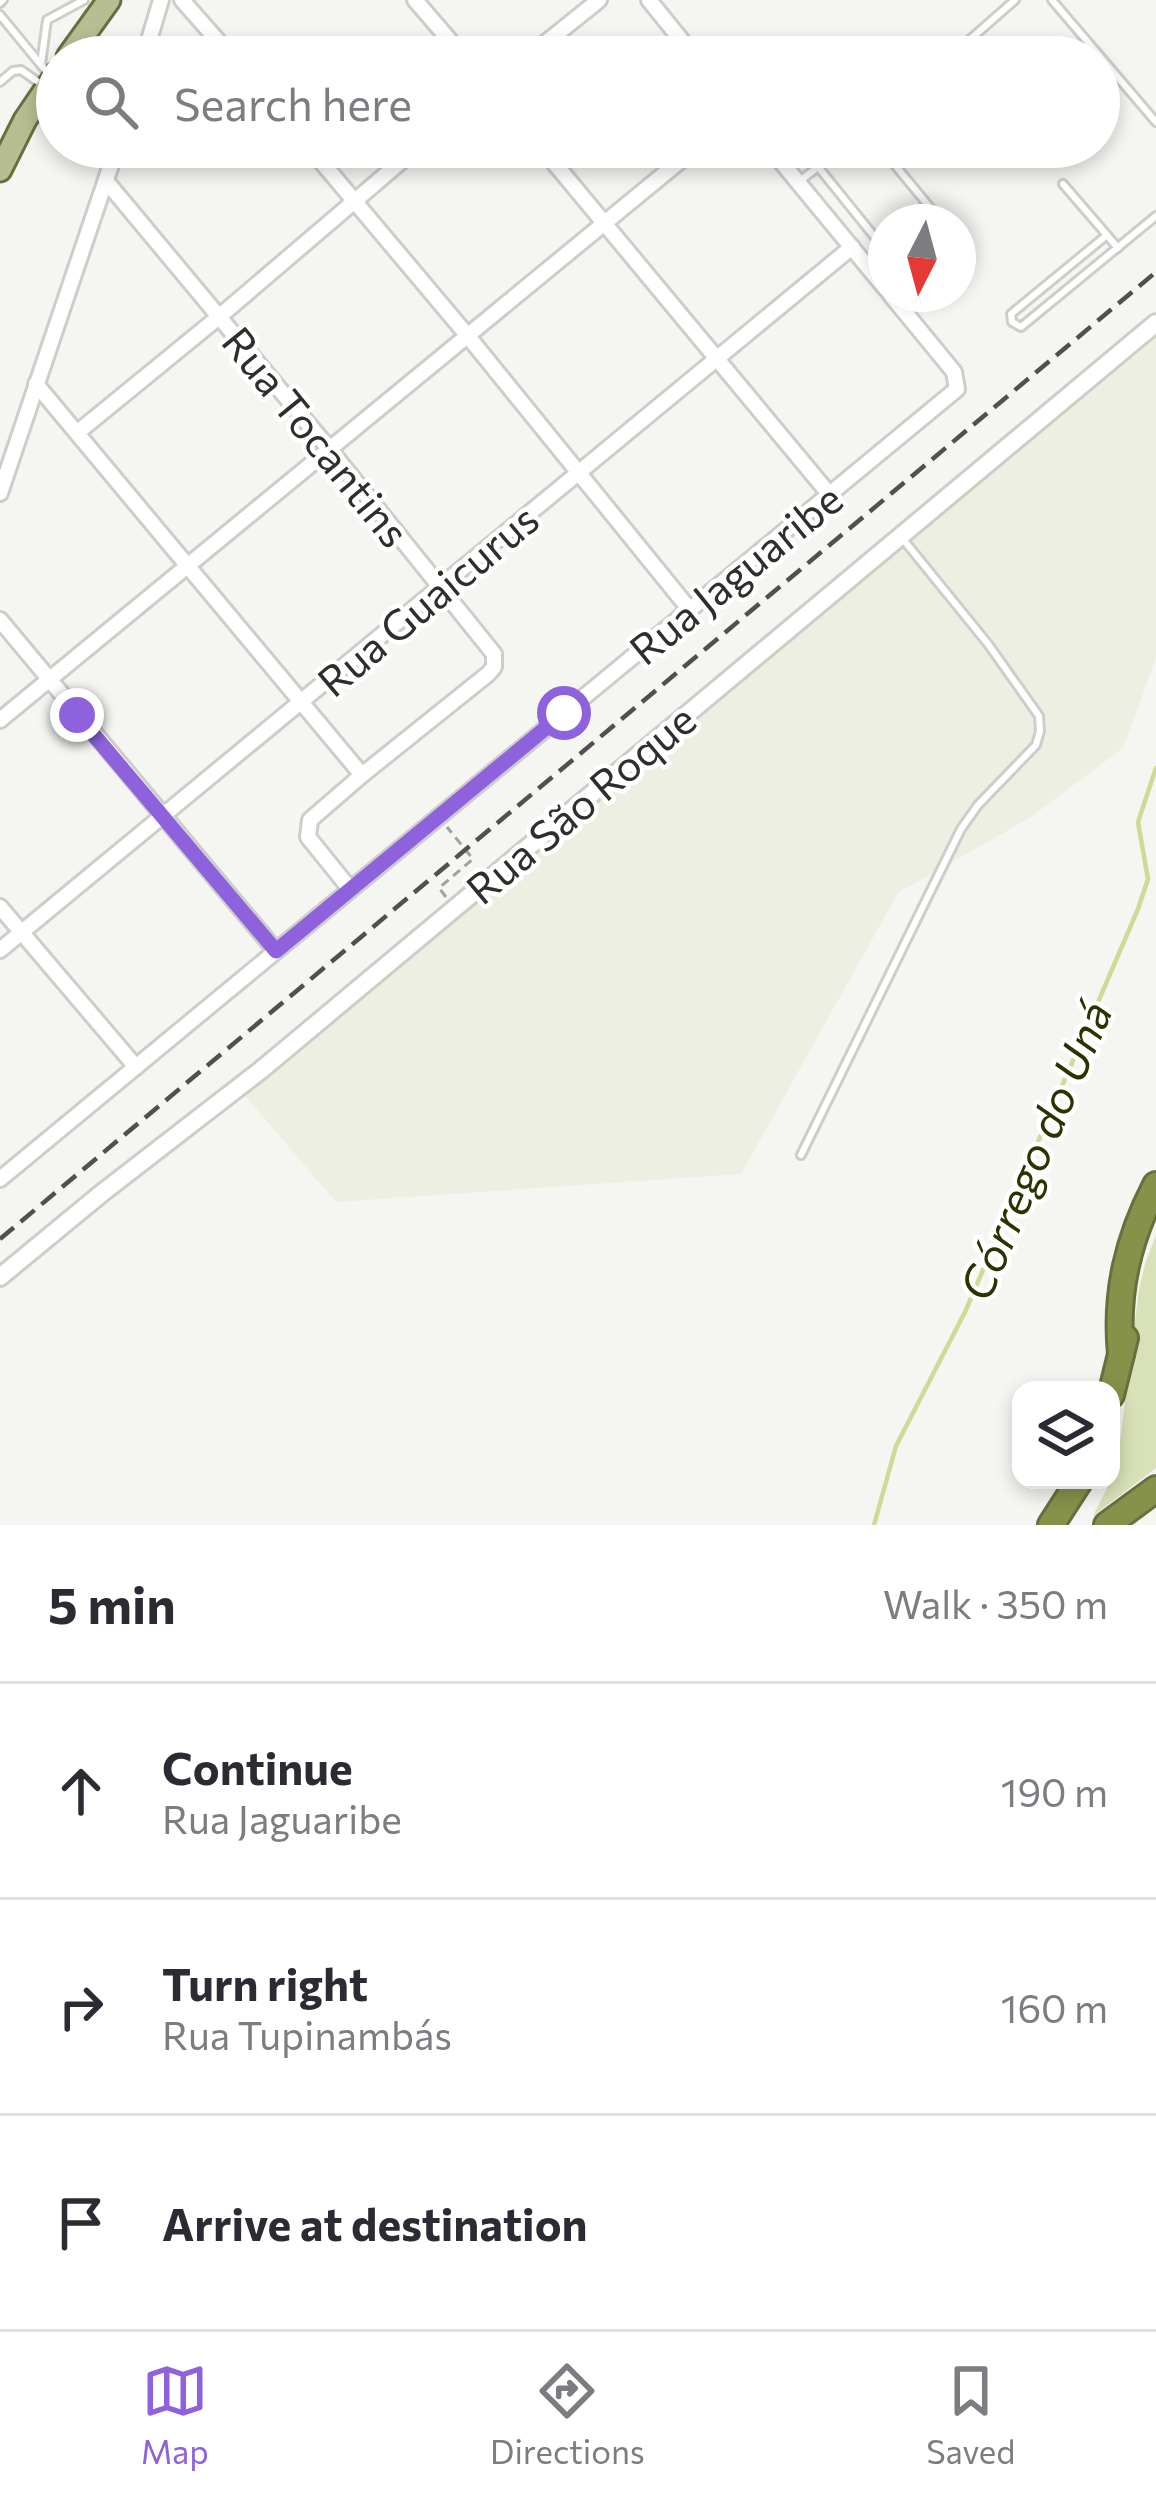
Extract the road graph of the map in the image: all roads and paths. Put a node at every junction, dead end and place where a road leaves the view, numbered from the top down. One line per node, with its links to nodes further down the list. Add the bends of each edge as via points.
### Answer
1 (84, 0): 12 (lane)
2 (109, 0): 14 (main road)
3 (161, 0): 15 (street)
4 (182, 0): 16 (street)
5 (416, 0): 17 (street)
6 (599, 0): 18 (street)
7 (649, 0): 19 (street)
8 (1015, 0): 20 (lane)
9 (1052, 0): 21 (lane)
10 (40, 12): 12 (lane)
11 (0, 14): 22 (lane)
12 (47, 20): 13 (lane)
13 (48, 36)
14 (83, 36)
15 (150, 36)
16 (214, 36)
17 (446, 36)
18 (554, 36)
19 (678, 36)
20 (974, 36)
21 (1083, 36)
22 (36, 60)
23 (36, 73): 25 (lane, via 13,71)
24 (1120, 80): 27 (lane)
25 (0, 82)
26 (36, 100): 36 (main road)
27 (1156, 122)
28 (110, 168): 37 (street)
29 (327, 168): 40 (street)
30 (392, 168): 40 (street)
31 (559, 168): 43 (street)
32 (671, 168): 43 (street)
33 (787, 168): 38 (street)
34 (819, 168): 38 (lane); 44 (lane)
35 (897, 168): 41 (lane)
36 (0, 170)
37 (106, 181): 50 (street, Rua Tocantins); 54 (street)
38 (799, 182): 46 (street)
39 (1064, 184): 45 (lane)
40 (354, 199): 50 (street); 52 (street)
41 (927, 204)
42 (1156, 216): 47 (lane)
43 (604, 222): 52 (street); 53 (street)
44 (868, 229)
45 (1107, 235): 47 (lane); 47 (lane, via 1012,322 1021,327)
46 (852, 247): 48 (street); 53 (street, Rua Guaicurus)
47 (1118, 248)
48 (868, 267)
49 (905, 312): 59 (street, Rua Jaguaribe, via 954,372 957,389)
50 (220, 316): 55 (street); 56 (street, Rua Tocantins)
51 (1156, 323): 60 (street, Rua São Roque)
52 (467, 335): 56 (street); 57 (street)
53 (716, 358): 57 (street, Rua Guaicurus); 59 (street)
54 (36, 384): 55 (street); 58 (street)
55 (78, 432): 61 (street)
56 (330, 450): 61 (street); 62 (street, Rua Tocantins)
57 (578, 474): 62 (street, Rua Guaicurus); 63 (street)
58 (0, 493)
59 (830, 495): 63 (street, Rua Jaguaribe)
60 (900, 536): 78 (lane, via 988,644 1039,716 1040,730 1036,745 961,829); 82 (street, Rua São Roque, via 261,1070)
61 (188, 566): 65 (street); 66 (street)
62 (440, 587): 66 (street, Rua Guaicurus); 68 (street, Rua Tocantins, via 494,654 494,668)
63 (690, 610): 71 (street, Rua Jaguaribe)
64 (0, 620): 65 (street)
65 (49, 681): 67 (street); 69 (street)
66 (302, 703): 68 (street); 69 (street, Rua Guaicurus)
67 (0, 720)
68 (362, 775): 71 (street, Rua Tocantins, via 308,827 308,838)
69 (162, 818): 74 (street, Rua Guaicurus); 76 (street)
70 (447, 827): 72 (path, via 473,859 439,888)
71 (350, 889): 76 (street, Rua Jaguaribe)
72 (448, 899)
73 (0, 907): 74 (street)
74 (21, 933): 75 (street, Rua Guaicurus); 77 (street)
75 (0, 950)
76 (276, 951): 77 (street, Rua Jaguaribe)
77 (136, 1067): 79 (street, Rua Jaguaribe)
78 (801, 1155)
79 (0, 1180)
80 (1156, 1185): 83 (highway, via 1123,1273)
81 (1156, 1226): 83 (highway)
82 (0, 1277)
83 (1121, 1354): 84 (highway)
84 (1114, 1381)
85 (1073, 1489): 87 (highway)
86 (1156, 1489): 88 (highway)
87 (1051, 1525)
88 (1107, 1525)

